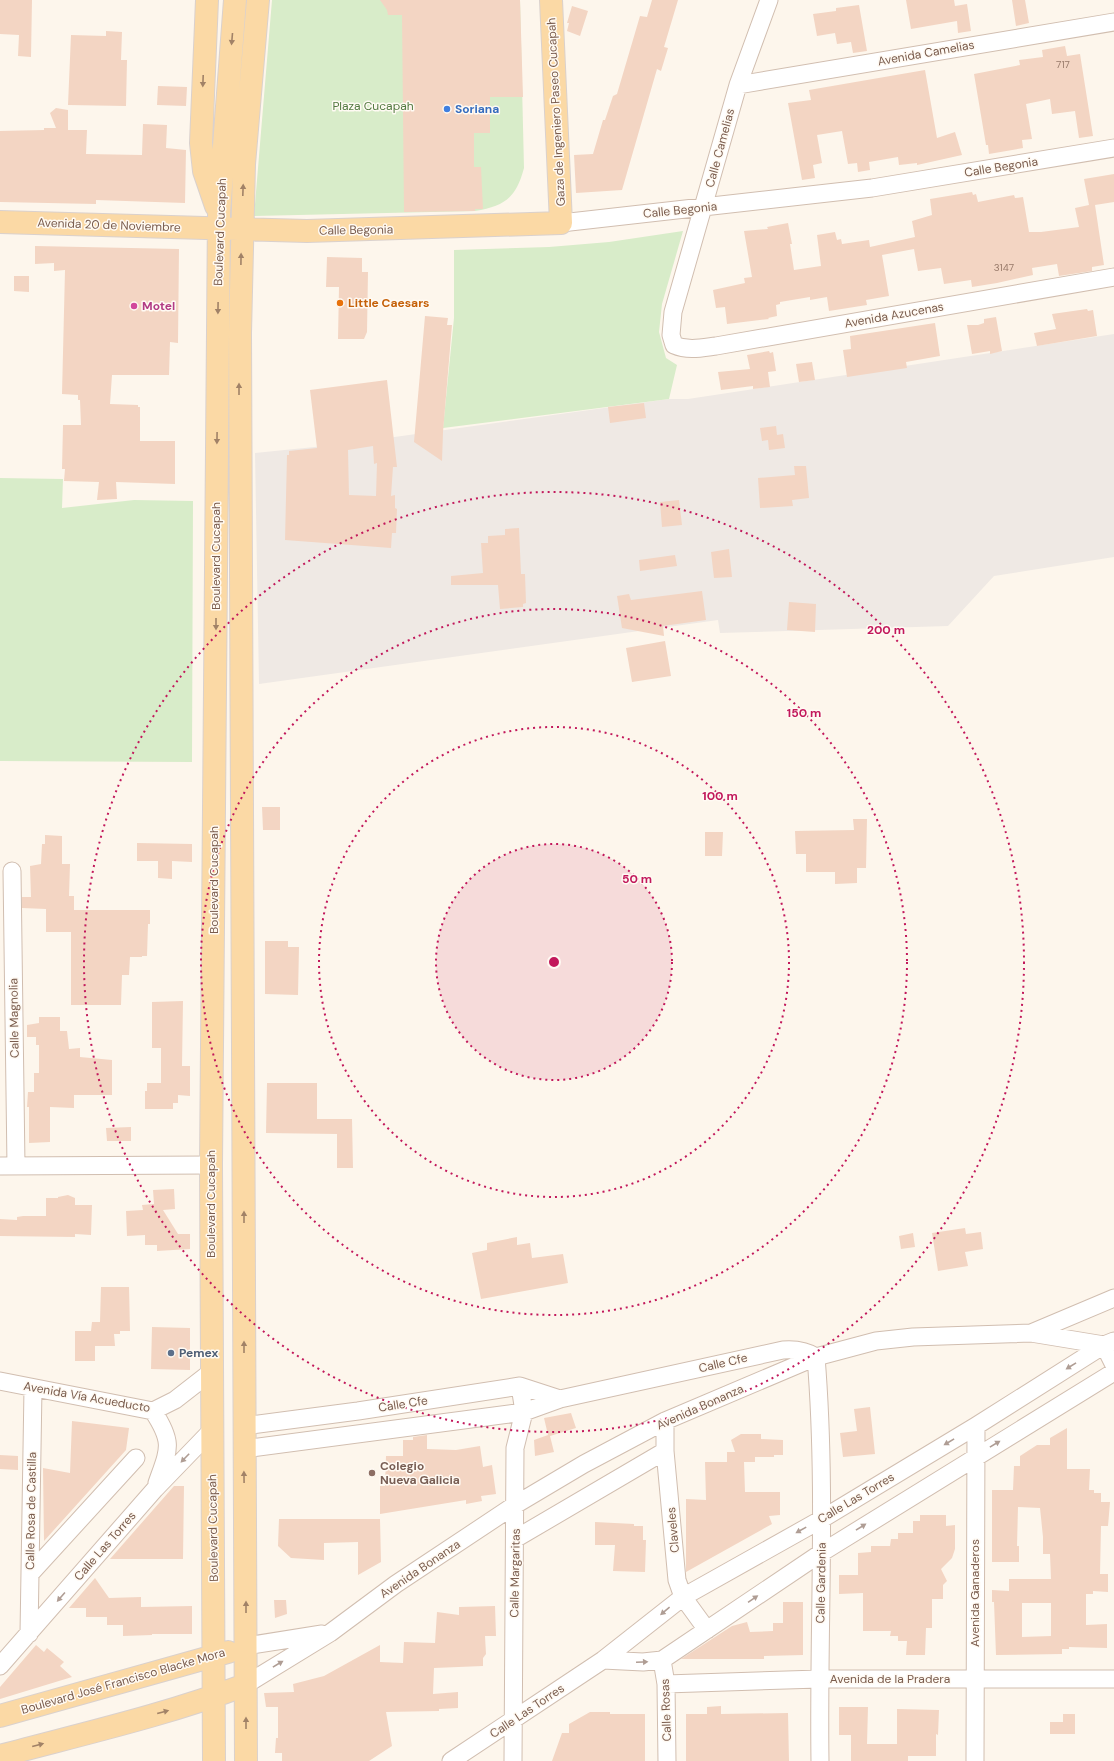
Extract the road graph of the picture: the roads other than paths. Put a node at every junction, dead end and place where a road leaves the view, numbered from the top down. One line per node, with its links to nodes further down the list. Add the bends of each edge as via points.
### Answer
1 (207, 0): 10 (main road, one-way to 10, via 201,143 204,172)
2 (235, 0): 10 (main road, Boulevard Cucapah, one-way to 10)
3 (258, 0): 13 (main road, Boulevard Cucapah, one-way to 3, via 244,164)
4 (551, 0): 12 (main road, Gaza de Ingeniero Paseo Cucapah)
5 (769, 0): 7 (street, Calle Camelias)
6 (1114, 22): 7 (street, Avenida Camelias)
7 (738, 85): 9 (street, Calle Camelias)
8 (1114, 148): 9 (street, Calle Begonia, via 872,188)
9 (704, 208): 12 (street, Calle Begonia); 15 (street, Calle Camelias, via 673,312 671,335)
10 (219, 220): 11 (main road, Avenida 20 de Noviembre); 13 (main road, Avenida 20 de Noviembre); 17 (main road, Boulevard Cucapah, one-way to 17)
11 (0, 222)
12 (561, 223): 13 (main road, Calle Begonia, via 306,231)
13 (242, 229): 34 (main road, Boulevard Cucapah, one-way to 13, via 239,402)
14 (1114, 277): 15 (street, Avenida Azucenas, via 716,346 690,349)
15 (674, 345)
16 (12, 871): 18 (street, Calle Magnolia)
17 (211, 1165): 18 (street, Calle Magnolia); 24 (main road, Boulevard Cucapah)
18 (8, 1166)
19 (1114, 1298): 20 (street, Avenida Bonanza)
20 (1031, 1333): 21 (street); 22 (street, Avenida Bonanza, via 913,1337 876,1341)
21 (1109, 1343): 23 (street); 35 (street, Calle Las Torres, one-way to 35)
22 (816, 1356): 29 (street, Calle Cfe, via 807,1351 783,1350); 33 (street, Avenida Bonanza); 44 (street, Calle Gardenia)
23 (1114, 1365)
24 (211, 1372): 30 (street, Avenida Vía Acueducto, via 175,1400); 36 (main road, Boulevard Cucapah)
25 (1114, 1372): 40 (street, one-way to 25)
26 (0, 1381): 28 (street, Avenida Vía Acueducto)
27 (520, 1386): 29 (street, Calle Cfe); 31 (street, Calle Margaritas); 32 (street, Calle Cfe)
28 (33, 1388): 30 (street, Avenida Vía Acueducto); 47 (street, Calle Rosa de Castilla)
29 (560, 1399): 31 (street, Calle Cfe)
30 (153, 1411): 42 (street, via 162,1425 169,1448)
31 (524, 1412): 37 (street, Calle Cfe); 43 (street, Calle Margaritas, via 515,1448)
32 (285, 1421): 34 (street, Calle Cfe); 37 (street)
33 (665, 1422): 39 (street, Claveles); 43 (street, Avenida Bonanza, via 584,1464)
34 (244, 1426): 38 (main road, Boulevard Cucapah)
35 (976, 1426): 40 (street, Avenida Ganaderos); 44 (street, Calle Las Torres, one-way to 44)
36 (212, 1430): 42 (street, Calle Las Torres, one-way to 42); 53 (main road, Boulevard Cucapah)
37 (288, 1443): 38 (street, Calle Cfe)
38 (244, 1449): 52 (main road, Boulevard Cucapah, one-way to 38)
39 (665, 1451): 45 (street); 48 (street, Claveles, via 677,1580)
40 (976, 1456): 46 (street, one-way to 40); 58 (street, Avenida Ganaderos)
41 (136, 1458): 47 (street)
42 (155, 1489): 51 (street, Calle Las Torres, one-way to 51)
43 (515, 1505): 45 (street, Calle Margaritas); 50 (street, Avenida Bonanza, via 396,1584)
44 (822, 1519): 46 (street, Calle Gardenia); 48 (street, Calle Las Torres, one-way to 48)
45 (515, 1539): 64 (street, Calle Margaritas)
46 (821, 1553): 49 (street, one-way to 46); 57 (street, Calle Gardenia)
47 (30, 1574): 51 (street, Calle Rosa de Castilla)
48 (682, 1597): 49 (street, Claveles); 54 (street, Calle Las Torres, one-way to 54)
49 (707, 1630): 55 (street)
50 (330, 1633): 52 (street, Avenida Bonanza); 61 (street, Avenida Bonanza, one-way to 50)
51 (28, 1634): 56 (street, Calle Las Torres)
52 (246, 1646): 53 (main road, Boulevard José Francisco Blacke Mora); 61 (main road, Boulevard Cucapah)
53 (214, 1655): 62 (main road, Boulevard Cucapah); 63 (main road, Boulevard José Francisco Blacke Mora)
54 (603, 1660): 55 (street, one-way to 55); 64 (street, Calle Las Torres)
55 (662, 1660): 60 (street, Calle Rosas)
56 (0, 1666)
57 (819, 1679): 58 (street, Avenida de la Pradera); 60 (street, Avenida de la Pradera); 71 (street, Calle Gardenia)
58 (975, 1679): 59 (street, Avenida de la Pradera); 72 (street, Avenida Ganaderos)
59 (1114, 1680)
60 (666, 1684): 70 (street, Calle Rosas)
61 (245, 1685): 62 (main road); 67 (main road, Boulevard Cucapah, one-way to 61)
62 (213, 1697): 65 (main road, one-way to 62); 66 (main road, Boulevard Cucapah)
63 (0, 1716)
64 (512, 1721): 68 (street, Calle Las Torres); 69 (street, Calle Margaritas)
65 (0, 1756)
66 (214, 1761)
67 (246, 1761)
68 (451, 1761)
69 (513, 1761)
70 (667, 1761)
71 (820, 1761)
72 (975, 1761)

